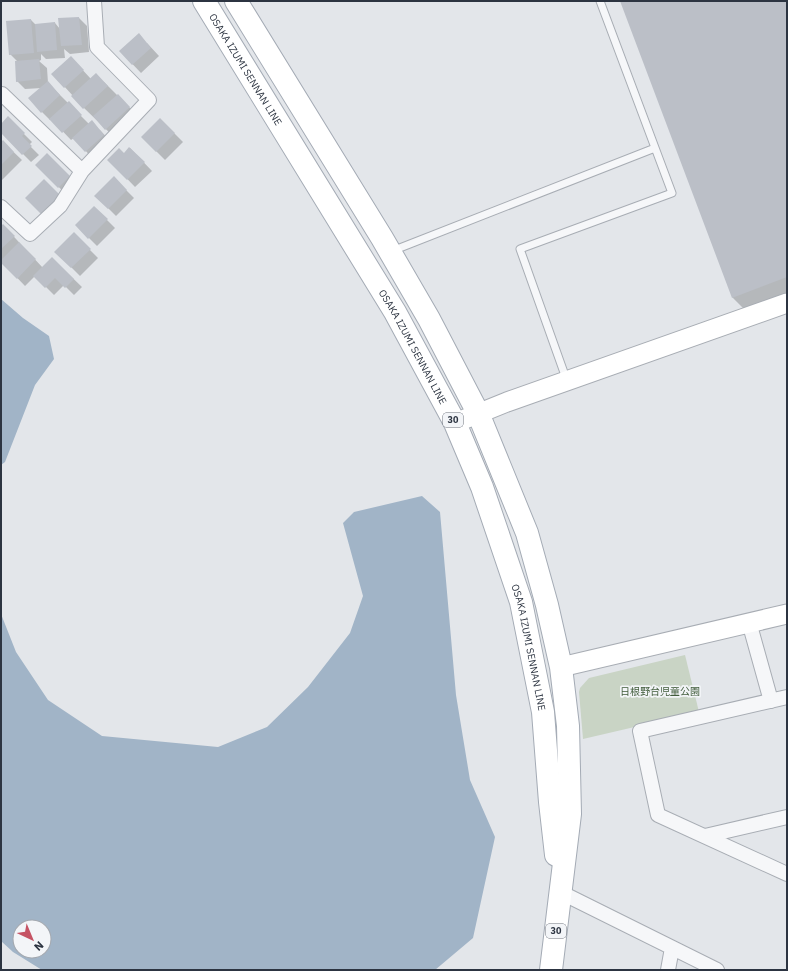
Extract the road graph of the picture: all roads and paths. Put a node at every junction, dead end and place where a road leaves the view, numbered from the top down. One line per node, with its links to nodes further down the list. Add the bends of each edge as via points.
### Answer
1 (94, 1): 7 (street, via 97,47 149,100)
2 (204, 1): 13 (main road, OSAKA IZUMI SENNAN LINE / 30, via 395,312)
3 (236, 1): 9 (main road, OSAKA IZUMI SENNAN LINE / 30)
4 (600, 1): 6 (lane)
5 (1, 91): 7 (street)
6 (655, 148): 9 (lane); 11 (lane, via 672,193 520,248)
7 (82, 171): 8 (street, via 60,206 30,234)
8 (1, 207)
9 (390, 252): 12 (main road, OSAKA IZUMI SENNAN LINE / 30, via 429,319)
10 (787, 303): 11 (street)
11 (567, 381): 12 (street)
12 (478, 413): 13 (street); 16 (main road, OSAKA IZUMI SENNAN LINE / 30, via 526,533 547,605)
13 (455, 423): 22 (main road, OSAKA IZUMI SENNAN LINE / 30, via 482,487 521,602 544,712)
14 (787, 614): 15 (street)
15 (749, 622): 16 (street); 18 (street)
16 (561, 667): 22 (main road, OSAKA IZUMI SENNAN LINE / 30, via 568,726 570,814)
17 (787, 697): 18 (street)
18 (771, 701): 20 (street, via 640,732 658,815)
19 (787, 817): 20 (street)
20 (705, 836): 21 (street)
21 (787, 874)
22 (560, 892): 23 (street); 24 (main road, OSAKA IZUMI SENNAN LINE / 30)
23 (672, 948): 25 (street); 26 (street)
24 (551, 970)
25 (668, 970)
26 (717, 970)

